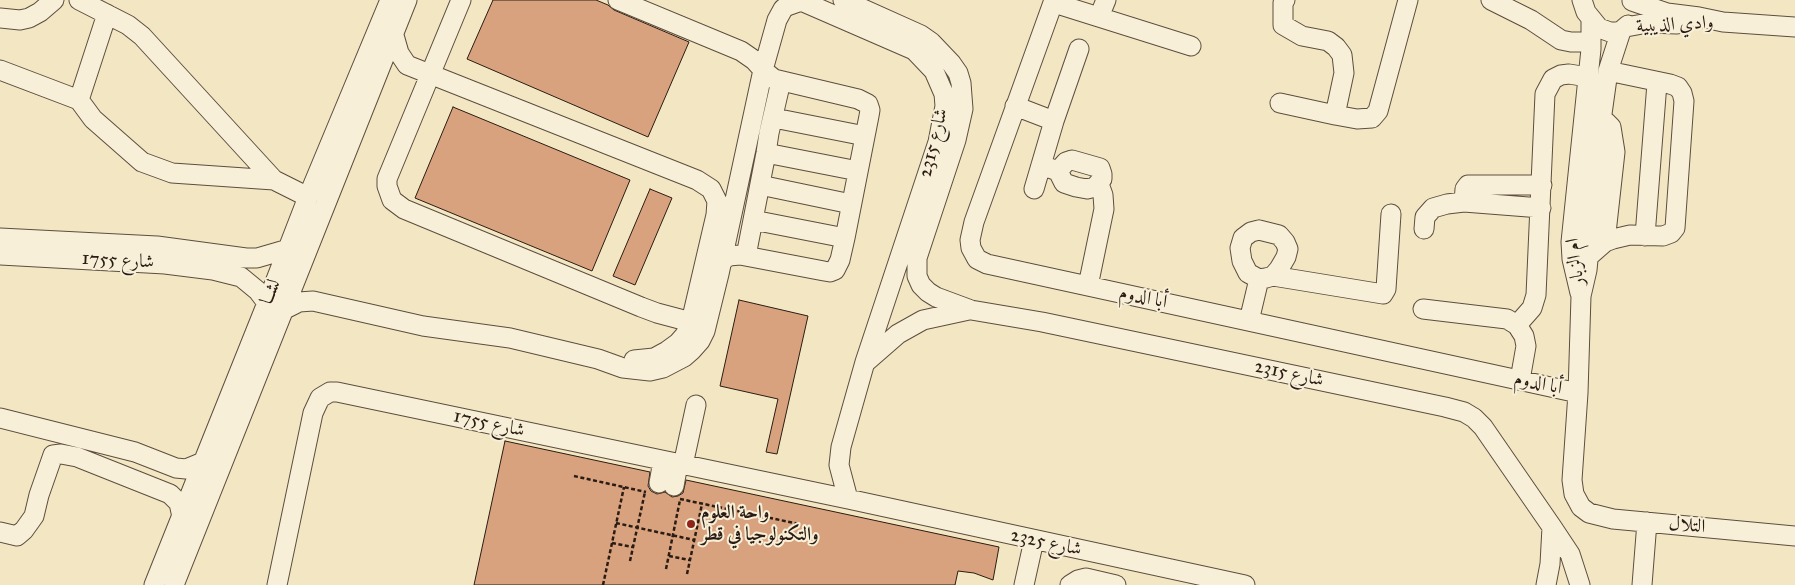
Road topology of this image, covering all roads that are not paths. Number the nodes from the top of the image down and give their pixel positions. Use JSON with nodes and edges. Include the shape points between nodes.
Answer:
{"nodes":[{"id":1,"x":54,"y":0,"type":"edge"},
{"id":2,"x":79,"y":0,"type":"edge"},
{"id":3,"x":390,"y":0,"type":"edge"},
{"id":4,"x":407,"y":0,"type":"edge"},
{"id":5,"x":461,"y":0,"type":"edge"},
{"id":6,"x":618,"y":0,"type":"edge"},
{"id":7,"x":843,"y":0,"type":"edge"},
{"id":8,"x":1286,"y":0,"type":"edge"},
{"id":9,"x":1408,"y":0,"type":"edge"},
{"id":10,"x":1490,"y":0,"type":"edge"},
{"id":11,"x":1582,"y":0,"type":"edge"},
{"id":12,"x":1631,"y":0,"type":"edge"},
{"id":13,"x":800,"y":1,"type":"edge"},
{"id":14,"x":1054,"y":1,"type":"edge"},
{"id":15,"x":1103,"y":8,"type":"edge"},
{"id":16,"x":29,"y":9,"type":"edge"},
{"id":17,"x":107,"y":14,"type":"junction"},
{"id":18,"x":0,"y":18,"type":"edge"},
{"id":19,"x":1591,"y":19,"type":"junction"},
{"id":20,"x":1723,"y":22,"type":"junction"},
{"id":21,"x":1795,"y":27,"type":"edge"},
{"id":22,"x":1624,"y":29,"type":"junction"},
{"id":23,"x":393,"y":32,"type":"junction"},
{"id":24,"x":1591,"y":42,"type":"junction"},
{"id":25,"x":1191,"y":46,"type":"dead end"},
{"id":26,"x":1079,"y":50,"type":"dead end"},
{"id":27,"x":0,"y":70,"type":"edge"},
{"id":28,"x":763,"y":70,"type":"junction"},
{"id":29,"x":1608,"y":71,"type":"junction"},
{"id":30,"x":430,"y":75,"type":"junction"},
{"id":31,"x":1588,"y":77,"type":"junction"},
{"id":32,"x":781,"y":81,"type":"junction"},
{"id":33,"x":1657,"y":83,"type":"junction"},
{"id":34,"x":79,"y":100,"type":"junction"},
{"id":35,"x":1280,"y":103,"type":"dead end"},
{"id":36,"x":1016,"y":106,"type":"junction"},
{"id":37,"x":1335,"y":115,"type":"junction"},
{"id":38,"x":774,"y":118,"type":"junction"},
{"id":39,"x":1054,"y":121,"type":"junction"},
{"id":40,"x":1601,"y":121,"type":"junction"},
{"id":41,"x":865,"y":136,"type":"junction"},
{"id":42,"x":766,"y":153,"type":"junction"},
{"id":43,"x":1050,"y":168,"type":"junction"},
{"id":44,"x":858,"y":171,"type":"junction"},
{"id":45,"x":274,"y":180,"type":"junction"},
{"id":46,"x":1486,"y":184,"type":"junction"},
{"id":47,"x":1542,"y":184,"type":"junction"},
{"id":48,"x":760,"y":185,"type":"junction"},
{"id":49,"x":1034,"y":190,"type":"dead end"},
{"id":50,"x":308,"y":197,"type":"junction"},
{"id":51,"x":1464,"y":202,"type":"junction"},
{"id":52,"x":851,"y":204,"type":"junction"},
{"id":53,"x":1485,"y":204,"type":"junction"},
{"id":54,"x":1541,"y":208,"type":"junction"},
{"id":55,"x":1391,"y":214,"type":"dead end"},
{"id":56,"x":753,"y":220,"type":"junction"},
{"id":57,"x":1424,"y":229,"type":"dead end"},
{"id":58,"x":1645,"y":236,"type":"junction"},
{"id":59,"x":0,"y":238,"type":"edge"},
{"id":60,"x":845,"y":238,"type":"junction"},
{"id":61,"x":1605,"y":242,"type":"junction"},
{"id":62,"x":288,"y":249,"type":"junction"},
{"id":63,"x":0,"y":255,"type":"edge"},
{"id":64,"x":746,"y":256,"type":"junction"},
{"id":65,"x":1589,"y":256,"type":"junction"},
{"id":66,"x":722,"y":261,"type":"junction"},
{"id":67,"x":1088,"y":286,"type":"junction"},
{"id":68,"x":1581,"y":296,"type":"junction"},
{"id":69,"x":275,"y":306,"type":"junction"},
{"id":70,"x":1423,"y":309,"type":"dead end"},
{"id":71,"x":971,"y":310,"type":"junction"},
{"id":72,"x":1249,"y":321,"type":"junction"},
{"id":73,"x":691,"y":322,"type":"junction"},
{"id":74,"x":1517,"y":326,"type":"junction"},
{"id":75,"x":598,"y":359,"type":"junction"},
{"id":76,"x":865,"y":362,"type":"junction"},
{"id":77,"x":1520,"y":380,"type":"junction"},
{"id":78,"x":1578,"y":393,"type":"junction"},
{"id":79,"x":696,"y":405,"type":"dead end"},
{"id":80,"x":0,"y":418,"type":"edge"},
{"id":81,"x":150,"y":457,"type":"junction"},
{"id":82,"x":202,"y":462,"type":"junction"},
{"id":83,"x":675,"y":464,"type":"junction"},
{"id":84,"x":140,"y":481,"type":"junction"},
{"id":85,"x":664,"y":492,"type":"road end"},
{"id":86,"x":848,"y":499,"type":"junction"},
{"id":87,"x":182,"y":517,"type":"junction"},
{"id":88,"x":1647,"y":522,"type":"junction"},
{"id":89,"x":1552,"y":528,"type":"junction"},
{"id":90,"x":0,"y":532,"type":"edge"},
{"id":91,"x":1795,"y":536,"type":"edge"},
{"id":92,"x":1034,"y":540,"type":"junction"},
{"id":93,"x":154,"y":585,"type":"edge"},
{"id":94,"x":174,"y":585,"type":"edge"},
{"id":95,"x":277,"y":585,"type":"edge"},
{"id":96,"x":1024,"y":585,"type":"edge"},
{"id":97,"x":1070,"y":585,"type":"edge"},
{"id":98,"x":1116,"y":585,"type":"edge"},
{"id":99,"x":1245,"y":585,"type":"edge"},
{"id":100,"x":1546,"y":585,"type":"edge"},
{"id":101,"x":1580,"y":585,"type":"edge"},
{"id":102,"x":1642,"y":585,"type":"edge"}],
"edges":[{"from":1,"to":16,"type":"street","via":[[40,12]]},
{"from":2,"to":17,"type":"street"},
{"from":3,"to":50,"type":"street","name":"لشــا"},
{"from":4,"to":23,"type":"street","name":"لشــا"},
{"from":5,"to":30,"type":"street"},
{"from":6,"to":28,"type":"street","via":[[741,51]]},
{"from":7,"to":71,"type":"street","name":"شارع 2315","via":[[921,35],[942,52],[958,73],[963,96],[961,122],[917,258],[917,276],[928,292]]},
{"from":8,"to":37,"type":"street","via":[[1283,25],[1302,36],[1328,41],[1342,54],[1344,73]]},
{"from":9,"to":37,"type":"street","via":[[1378,111],[1372,118]]},
{"from":10,"to":24,"type":"street","via":[[1531,20],[1561,40]]},
{"from":11,"to":19,"type":"street"},
{"from":12,"to":20,"type":"street","name":"وادي الذيبية","via":[[1667,13]]},
{"from":12,"to":22,"type":"street","name":"ام الزبار","via":[[1633,16]]},
{"from":13,"to":28,"type":"street","via":[[783,9],[779,15]]},
{"from":13,"to":76,"type":"street","name":"شارع 2315","via":[[914,50],[934,71],[944,94],[938,142]]},
{"from":14,"to":15,"type":"street"},
{"from":14,"to":36,"type":"street","name":"أبا الدوم"},
{"from":15,"to":25,"type":"street"},
{"from":16,"to":18,"type":"street","via":[[20,20]]},
{"from":17,"to":34,"type":"street"},
{"from":17,"to":45,"type":"street","via":[[128,25],[153,46]]},
{"from":19,"to":22,"type":"street","via":[[1604,31]]},
{"from":19,"to":24,"type":"street","name":"ام الزبار"},
{"from":20,"to":21,"type":"street","name":"وادي الذيبية"},
{"from":20,"to":22,"type":"street","name":"وادي الذيبية","via":[[1700,25],[1648,23]]},
{"from":22,"to":29,"type":"street","name":"ام الزبار"},
{"from":23,"to":30,"type":"street","via":[[399,53],[407,65]]},
{"from":23,"to":69,"type":"street","name":"لشــا"},
{"from":24,"to":31,"type":"street","name":"ام الزبار"},
{"from":26,"to":39,"type":"street"},
{"from":27,"to":34,"type":"street"},
{"from":28,"to":32,"type":"street"},
{"from":28,"to":66,"type":"street"},
{"from":29,"to":33,"type":"street"},
{"from":29,"to":40,"type":"street","name":"ام الزبار"},
{"from":30,"to":73,"type":"street","via":[[697,180],[711,189],[717,201],[716,215]]},
{"from":30,"to":73,"type":"street","via":[[388,179],[388,194],[397,206],[641,307]]},
{"from":31,"to":47,"type":"street","via":[[1561,75],[1548,86]]},
{"from":31,"to":68,"type":"street","name":"ام الزبار","via":[[1571,242]]},
{"from":32,"to":38,"type":"street"},
{"from":32,"to":41,"type":"street","via":[[864,100],[870,110]]},
{"from":33,"to":58,"type":"street"},
{"from":33,"to":58,"type":"street","via":[[1678,87],[1684,101],[1676,228],[1663,236]]},
{"from":34,"to":45,"type":"street","via":[[93,119],[142,162],[172,173]]},
{"from":35,"to":37,"type":"street"},
{"from":36,"to":39,"type":"street"},
{"from":36,"to":67,"type":"street","name":"أبا الدوم","via":[[974,222],[970,240],[972,253],[987,264]]},
{"from":38,"to":41,"type":"street"},
{"from":38,"to":42,"type":"street"},
{"from":39,"to":43,"type":"street"},
{"from":40,"to":61,"type":"street","via":[[1611,127],[1615,152]]},
{"from":40,"to":65,"type":"street","name":"ام الزبار"},
{"from":41,"to":44,"type":"street"},
{"from":42,"to":44,"type":"street"},
{"from":42,"to":48,"type":"street"},
{"from":43,"to":49,"type":"street"},
{"from":43,"to":67,"type":"street","via":[[1072,160],[1100,168],[1102,174],[1099,184],[1104,209]]},
{"from":44,"to":52,"type":"street"},
{"from":45,"to":50,"type":"street"},
{"from":46,"to":47,"type":"street"},
{"from":46,"to":51,"type":"street","via":[[1468,185]]},
{"from":46,"to":53,"type":"street"},
{"from":47,"to":54,"type":"street"},
{"from":48,"to":52,"type":"street"},
{"from":48,"to":56,"type":"street"},
{"from":50,"to":62,"type":"street","name":"لشــا"},
{"from":51,"to":53,"type":"street"},
{"from":51,"to":57,"type":"street","via":[[1433,208],[1426,216]]},
{"from":52,"to":60,"type":"street"},
{"from":53,"to":54,"type":"street"},
{"from":54,"to":74,"type":"street","via":[[1536,295],[1532,308]]},
{"from":55,"to":72,"type":"street","via":[[1383,294],[1266,277]]},
{"from":56,"to":60,"type":"street"},
{"from":56,"to":64,"type":"street"},
{"from":58,"to":61,"type":"street","via":[[1630,235]]},
{"from":59,"to":62,"type":"street","name":"شارع 1755","via":[[157,246],[246,258]]},
{"from":60,"to":64,"type":"street","via":[[839,265],[830,272]]},
{"from":61,"to":65,"type":"street"},
{"from":62,"to":69,"type":"street","name":"لشــا"},
{"from":63,"to":69,"type":"street","name":"شارع 1755","via":[[165,264],[213,270],[241,277]]},
{"from":64,"to":66,"type":"street","via":[[734,255]]},
{"from":65,"to":68,"type":"street","name":"ام الزبار"},
{"from":66,"to":75,"type":"street","via":[[705,331],[684,357],[650,371],[623,368]]},
{"from":67,"to":72,"type":"street","name":"أبا الدوم"},
{"from":68,"to":78,"type":"street"},
{"from":69,"to":75,"type":"street","via":[[313,301],[423,326],[510,338]]},
{"from":69,"to":82,"type":"street","name":"لشــا"},
{"from":69,"to":94,"type":"street","name":"لشــا"},
{"from":70,"to":74,"type":"street","via":[[1507,319]]},
{"from":71,"to":76,"type":"street","name":"شارع 2315","via":[[923,320],[898,334]]},
{"from":71,"to":89,"type":"street","name":"شارع 2315","via":[[1042,322],[1464,412],[1483,427]]},
{"from":72,"to":77,"type":"street","name":"أبا الدوم"},
{"from":73,"to":75,"type":"street","via":[[678,343],[654,358]]},
{"from":74,"to":77,"type":"street","via":[[1526,346]]},
{"from":76,"to":86,"type":"street","name":"شارع 2315","via":[[839,460]]},
{"from":77,"to":78,"type":"street","name":"أبا الدوم"},
{"from":78,"to":88,"type":"street","name":"التلال","via":[[1572,480],[1574,494],[1581,507],[1596,516]]},
{"from":79,"to":83,"type":"street"},
{"from":80,"to":81,"type":"street"},
{"from":81,"to":82,"type":"street","via":[[182,469]]},
{"from":81,"to":84,"type":"street","via":[[139,467]]},
{"from":82,"to":87,"type":"street","name":"لشــا"},
{"from":83,"to":85,"type":"street"},
{"from":83,"to":86,"type":"street","name":"شارع 1755"},
{"from":83,"to":95,"type":"street","name":"شارع 1755","via":[[344,392],[330,392],[320,398],[313,413]]},
{"from":84,"to":87,"type":"street","via":[[176,498]]},
{"from":84,"to":90,"type":"street","via":[[77,457],[53,455],[34,516],[17,536]]},
{"from":86,"to":92,"type":"street","name":"شارع 2325"},
{"from":87,"to":93,"type":"street","name":"لشــا"},
{"from":88,"to":91,"type":"street","name":"التلال"},
{"from":88,"to":102,"type":"street"},
{"from":89,"to":100,"type":"street"},
{"from":89,"to":101,"type":"street","name":"شارع 2315","via":[[1570,554]]},
{"from":92,"to":96,"type":"street"},
{"from":92,"to":99,"type":"street","name":"شارع 2325"},
{"from":97,"to":98,"type":"street","via":[[1086,578]]}]}
